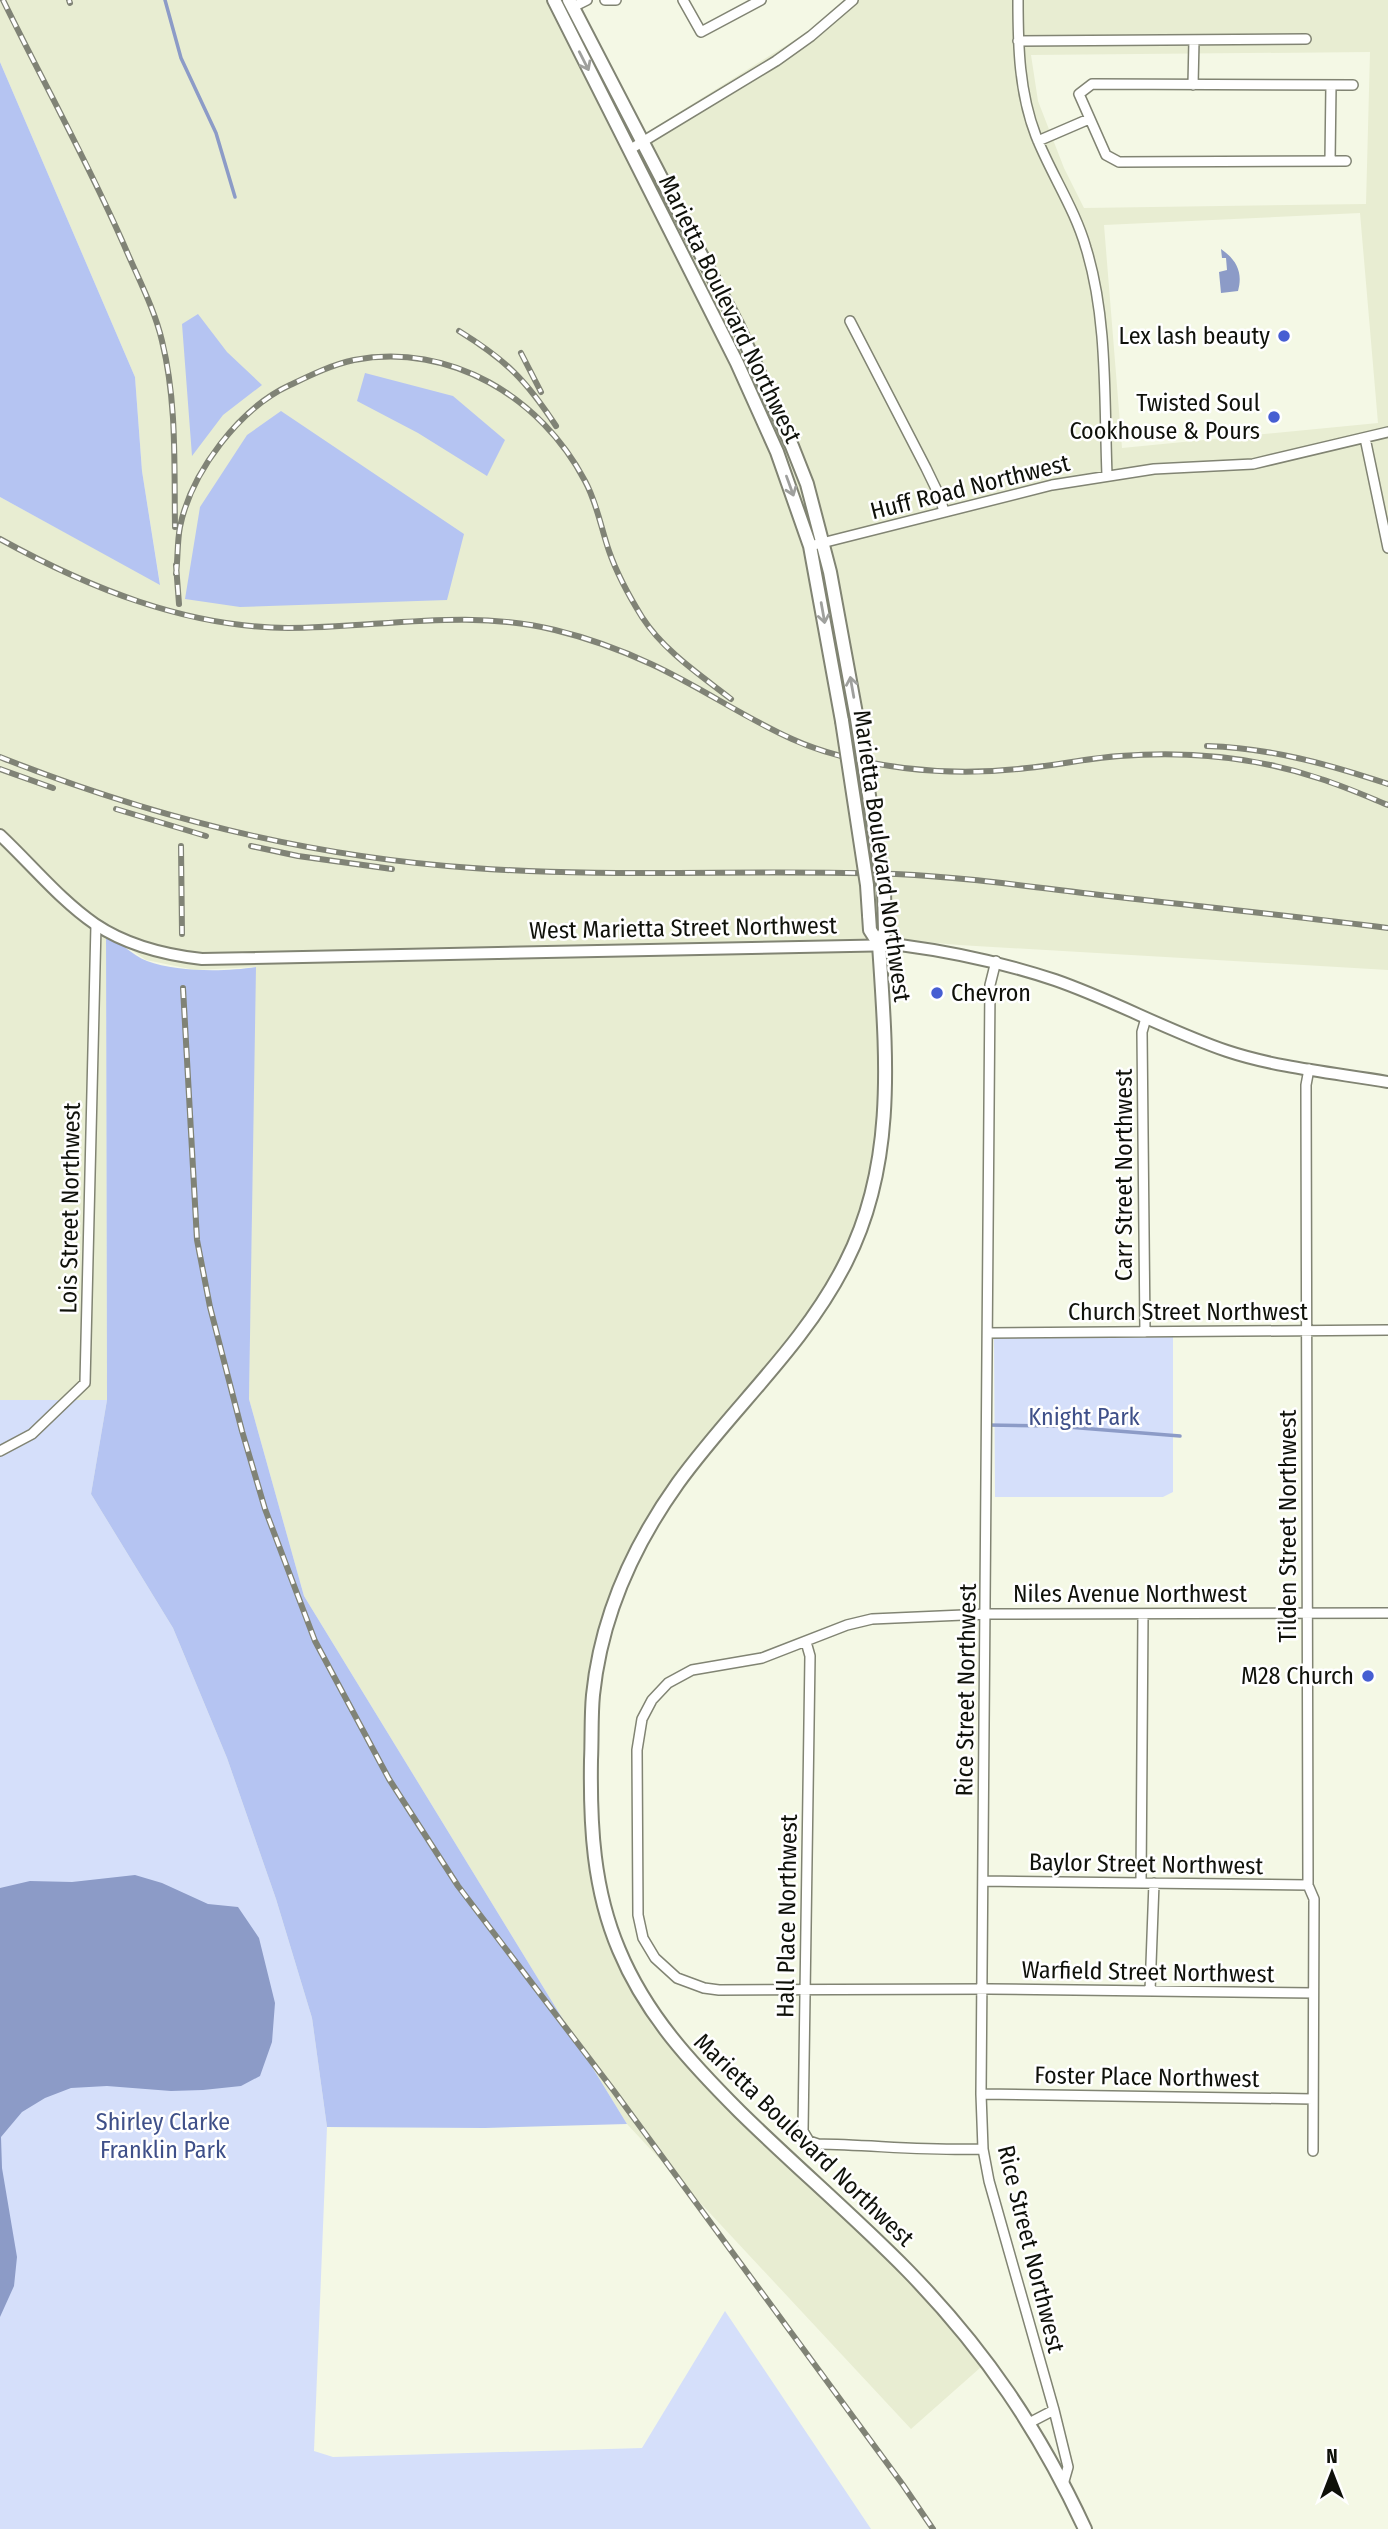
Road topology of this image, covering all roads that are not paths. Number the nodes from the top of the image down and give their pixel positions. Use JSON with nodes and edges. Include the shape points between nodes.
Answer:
{"nodes":[{"id":1,"x":554,"y":0,"type":"edge"},
{"id":2,"x":587,"y":0,"type":"edge"},
{"id":3,"x":605,"y":0,"type":"edge"},
{"id":4,"x":616,"y":0,"type":"edge"},
{"id":5,"x":683,"y":0,"type":"edge"},
{"id":6,"x":761,"y":0,"type":"edge"},
{"id":7,"x":853,"y":0,"type":"edge"},
{"id":8,"x":1018,"y":0,"type":"edge"},
{"id":9,"x":571,"y":3,"type":"edge"},
{"id":10,"x":1306,"y":39,"type":"dead end"},
{"id":11,"x":1194,"y":40,"type":"junction"},
{"id":12,"x":1018,"y":41,"type":"junction"},
{"id":13,"x":1193,"y":85,"type":"junction"},
{"id":14,"x":1331,"y":85,"type":"junction"},
{"id":15,"x":1353,"y":85,"type":"dead end"},
{"id":16,"x":1089,"y":119,"type":"junction"},
{"id":17,"x":1038,"y":141,"type":"junction"},
{"id":18,"x":642,"y":143,"type":"junction"},
{"id":19,"x":629,"y":150,"type":"junction"},
{"id":20,"x":1330,"y":161,"type":"junction"},
{"id":21,"x":1346,"y":161,"type":"dead end"},
{"id":22,"x":850,"y":321,"type":"dead end"},
{"id":23,"x":1388,"y":432,"type":"edge"},
{"id":24,"x":1365,"y":438,"type":"junction"},
{"id":25,"x":1107,"y":475,"type":"junction"},
{"id":26,"x":944,"y":512,"type":"junction"},
{"id":27,"x":816,"y":544,"type":"junction"},
{"id":28,"x":1388,"y":548,"type":"edge"},
{"id":29,"x":1,"y":837,"type":"edge"},
{"id":30,"x":96,"y":925,"type":"junction"},
{"id":31,"x":878,"y":944,"type":"junction"},
{"id":32,"x":996,"y":961,"type":"junction"},
{"id":33,"x":1146,"y":1018,"type":"junction"},
{"id":34,"x":1309,"y":1069,"type":"junction"},
{"id":35,"x":1388,"y":1082,"type":"edge"},
{"id":36,"x":1309,"y":1330,"type":"junction"},
{"id":37,"x":1388,"y":1330,"type":"edge"},
{"id":38,"x":1145,"y":1332,"type":"junction"},
{"id":39,"x":988,"y":1333,"type":"junction"},
{"id":40,"x":0,"y":1451,"type":"edge"},
{"id":41,"x":1307,"y":1613,"type":"junction"},
{"id":42,"x":1388,"y":1613,"type":"edge"},
{"id":43,"x":986,"y":1614,"type":"junction"},
{"id":44,"x":1143,"y":1614,"type":"junction"},
{"id":45,"x":806,"y":1642,"type":"junction"},
{"id":46,"x":983,"y":1881,"type":"junction"},
{"id":47,"x":1140,"y":1883,"type":"junction"},
{"id":48,"x":1154,"y":1884,"type":"junction"},
{"id":49,"x":1308,"y":1885,"type":"junction"},
{"id":50,"x":982,"y":1989,"type":"junction"},
{"id":51,"x":805,"y":1990,"type":"junction"},
{"id":52,"x":1150,"y":1992,"type":"junction"},
{"id":53,"x":1313,"y":1993,"type":"junction"},
{"id":54,"x":981,"y":2094,"type":"junction"},
{"id":55,"x":1313,"y":2099,"type":"junction"},
{"id":56,"x":983,"y":2149,"type":"junction"},
{"id":57,"x":1313,"y":2151,"type":"dead end"},
{"id":58,"x":1054,"y":2410,"type":"junction"},
{"id":59,"x":1029,"y":2423,"type":"junction"},
{"id":60,"x":1064,"y":2481,"type":"junction"},
{"id":61,"x":1085,"y":2529,"type":"edge"}],
"edges":[{"from":1,"to":19,"type":"main road","name":"Marietta Boulevard Northwest","one_way":true},
{"from":2,"to":9,"type":"street"},
{"from":3,"to":4,"type":"street"},
{"from":5,"to":6,"type":"street","via":[[701,32]]},
{"from":7,"to":18,"type":"street","via":[[776,61]]},
{"from":8,"to":12,"type":"street"},
{"from":9,"to":18,"type":"main road"},
{"from":10,"to":11,"type":"street"},
{"from":11,"to":12,"type":"street"},
{"from":11,"to":13,"type":"street"},
{"from":12,"to":17,"type":"street","via":[[1021,77]]},
{"from":13,"to":14,"type":"street"},
{"from":13,"to":16,"type":"street","via":[[1091,84],[1079,94]]},
{"from":14,"to":15,"type":"street"},
{"from":14,"to":20,"type":"street"},
{"from":16,"to":17,"type":"street"},
{"from":16,"to":20,"type":"street","via":[[1106,155],[1119,162]]},
{"from":17,"to":25,"type":"street","via":[[1075,217],[1094,275]]},
{"from":18,"to":19,"type":"street"},
{"from":18,"to":27,"type":"main road","via":[[764,379],[807,484]]},
{"from":19,"to":27,"type":"main road","name":"Marietta Boulevard Northwest","one_way":true,"via":[[760,414]]},
{"from":20,"to":21,"type":"street"},
{"from":22,"to":26,"type":"street"},
{"from":23,"to":24,"type":"street","name":"Huff Road Northwest"},
{"from":24,"to":25,"type":"street","name":"Huff Road Northwest","via":[[1253,464]]},
{"from":24,"to":28,"type":"street"},
{"from":25,"to":26,"type":"street","name":"Huff Road Northwest"},
{"from":26,"to":27,"type":"street","name":"Huff Road Northwest"},
{"from":27,"to":31,"type":"main road","name":"Marietta Boulevard Northwest","one_way":true,"bridge":true,"via":[[870,930]]},
{"from":31,"to":27,"type":"main road","one_way":true,"bridge":true,"via":[[885,931],[884,891],[841,625]]},
{"from":29,"to":30,"type":"street","name":"West Marietta Street Northwest"},
{"from":30,"to":31,"type":"street","name":"West Marietta Street Northwest","via":[[155,951],[202,959]]},
{"from":30,"to":40,"type":"street","name":"Lois Street Northwest","via":[[85,1383],[32,1434]]},
{"from":31,"to":32,"type":"street","name":"West Marietta Street Northwest"},
{"from":31,"to":59,"type":"main road","name":"Marietta Boulevard Northwest","via":[[887,1082],[886,1117],[871,1201],[848,1260],[816,1315],[680,1480],[625,1573],[599,1656],[593,1698],[592,1846],[601,1898],[618,1949],[642,1998],[673,2042],[770,2143],[916,2280],[984,2357]]},
{"from":32,"to":33,"type":"street","name":"West Marietta Street Northwest"},
{"from":32,"to":39,"type":"street","name":"Rice Street Northwest","via":[[990,985]]},
{"from":33,"to":34,"type":"street","name":"West Marietta Street Northwest","via":[[1229,1052]]},
{"from":33,"to":38,"type":"street","name":"Carr Street Northwest"},
{"from":34,"to":35,"type":"street","name":"West Marietta Street Northwest"},
{"from":34,"to":36,"type":"street","name":"Tilden Street Northwest"},
{"from":36,"to":37,"type":"street","name":"Church Street Northwest"},
{"from":36,"to":38,"type":"street","name":"Church Street Northwest"},
{"from":36,"to":41,"type":"street","name":"Tilden Street Northwest"},
{"from":38,"to":39,"type":"street","name":"Church Street Northwest"},
{"from":39,"to":43,"type":"street","name":"Rice Street Northwest"},
{"from":41,"to":42,"type":"street","name":"Niles Avenue Northwest"},
{"from":41,"to":44,"type":"street","name":"Niles Avenue Northwest"},
{"from":41,"to":49,"type":"street","name":"Tilden Street Northwest"},
{"from":43,"to":44,"type":"street","name":"Niles Avenue Northwest"},
{"from":43,"to":45,"type":"street","name":"Niles Avenue Northwest","via":[[872,1619]]},
{"from":43,"to":46,"type":"street","name":"Rice Street Northwest"},
{"from":44,"to":47,"type":"street"},
{"from":45,"to":51,"type":"street","name":"Hall Place Northwest","via":[[810,1656]]},
{"from":45,"to":51,"type":"street","name":"Niles Avenue Northwest","via":[[762,1658],[692,1670],[668,1683],[642,1719],[636,1780],[638,1915],[643,1938],[655,1958],[677,1978],[704,1988]]},
{"from":46,"to":47,"type":"street","name":"Baylor Street Northwest"},
{"from":46,"to":50,"type":"street","name":"Rice Street Northwest"},
{"from":47,"to":48,"type":"street","name":"Baylor Street Northwest"},
{"from":48,"to":49,"type":"street","name":"Baylor Street Northwest"},
{"from":48,"to":52,"type":"street"},
{"from":49,"to":53,"type":"street","name":"Tilden Street Northwest","via":[[1314,1899]]},
{"from":50,"to":51,"type":"street","name":"Niles Avenue Northwest"},
{"from":50,"to":52,"type":"street","name":"Warfield Street Northwest"},
{"from":50,"to":54,"type":"street","name":"Rice Street Northwest"},
{"from":51,"to":56,"type":"street","name":"Hall Place Northwest","via":[[803,2131],[809,2141]]},
{"from":52,"to":53,"type":"street","name":"Warfield Street Northwest"},
{"from":53,"to":55,"type":"street","name":"Tilden Street Northwest"},
{"from":54,"to":55,"type":"street","name":"Foster Place Northwest"},
{"from":54,"to":56,"type":"street","name":"Rice Street Northwest"},
{"from":55,"to":57,"type":"street","name":"Tilden Street Northwest"},
{"from":56,"to":58,"type":"street","name":"Rice Street Northwest"},
{"from":58,"to":59,"type":"street"},
{"from":58,"to":60,"type":"street","name":"Rice Street Northwest","via":[[1068,2467]]},
{"from":59,"to":60,"type":"main road","name":"Marietta Boulevard Northwest"},
{"from":60,"to":61,"type":"main road","name":"Marietta Boulevard Northwest"}]}
